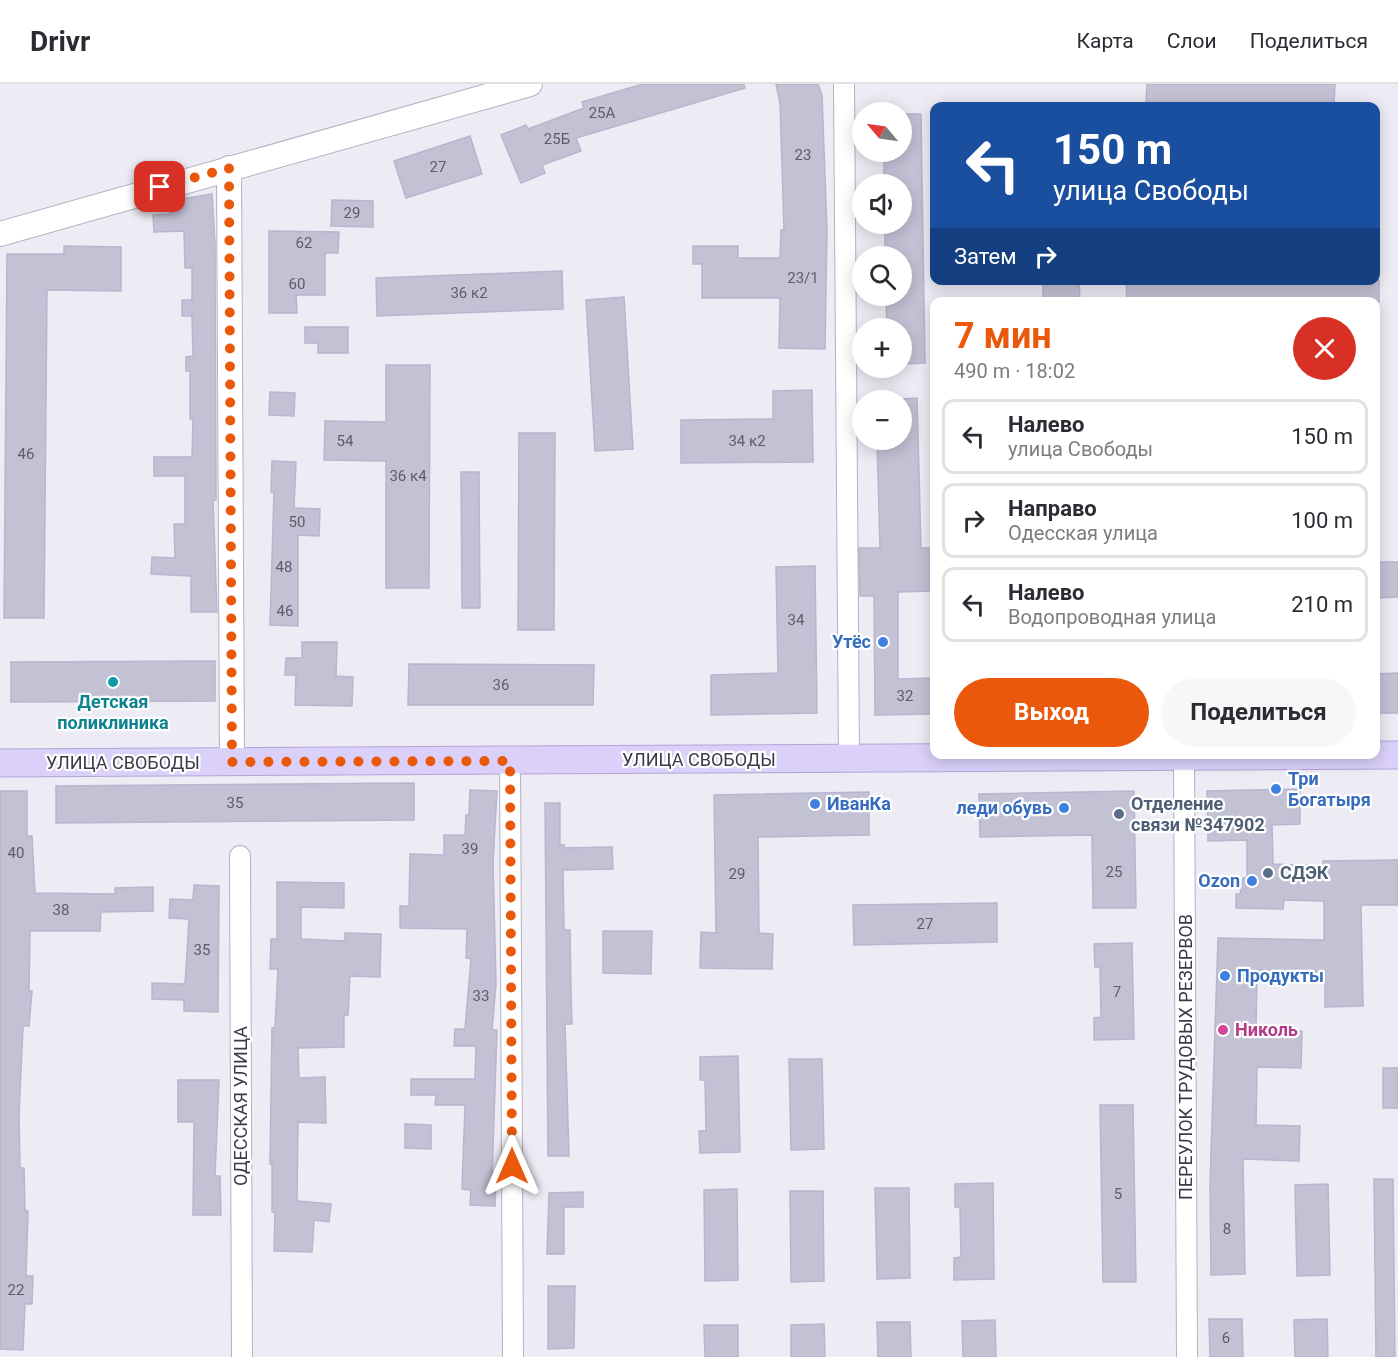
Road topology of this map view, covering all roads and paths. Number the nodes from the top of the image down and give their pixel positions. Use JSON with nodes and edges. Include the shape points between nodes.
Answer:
{"nodes":[{"id":1,"x":530,"y":84,"type":"edge"},
{"id":2,"x":844,"y":84,"type":"edge"},
{"id":3,"x":229,"y":168,"type":"junction"},
{"id":4,"x":0,"y":234,"type":"edge"},
{"id":5,"x":1380,"y":755,"type":"edge"},
{"id":6,"x":1398,"y":755,"type":"edge"},
{"id":7,"x":849,"y":759,"type":"junction"},
{"id":8,"x":930,"y":759,"type":"edge"},
{"id":9,"x":1184,"y":759,"type":"edge"},
{"id":10,"x":510,"y":761,"type":"junction"},
{"id":11,"x":232,"y":762,"type":"junction"},
{"id":12,"x":0,"y":763,"type":"edge"},
{"id":13,"x":240,"y":856,"type":"dead end"},
{"id":14,"x":242,"y":1357,"type":"edge"},
{"id":15,"x":513,"y":1357,"type":"edge"},
{"id":16,"x":1187,"y":1357,"type":"edge"}],
"edges":[{"from":1,"to":3,"type":"street"},
{"from":2,"to":7,"type":"street"},
{"from":3,"to":4,"type":"street"},
{"from":3,"to":11,"type":"street"},
{"from":5,"to":6,"type":"main road","name":"УЛИЦА СВОБОДЫ"},
{"from":7,"to":8,"type":"main road","name":"УЛИЦА СВОБОДЫ"},
{"from":7,"to":10,"type":"main road","name":"УЛИЦА СВОБОДЫ"},
{"from":9,"to":16,"type":"street","name":"ПЕРЕУЛОК ТРУДОВЫХ РЕЗЕРВОВ"},
{"from":10,"to":11,"type":"main road","name":"УЛИЦА СВОБОДЫ"},
{"from":10,"to":15,"type":"street"},
{"from":11,"to":12,"type":"main road","name":"УЛИЦА СВОБОДЫ"},
{"from":13,"to":14,"type":"street","name":"ОДЕССКАЯ УЛИЦА"}]}
